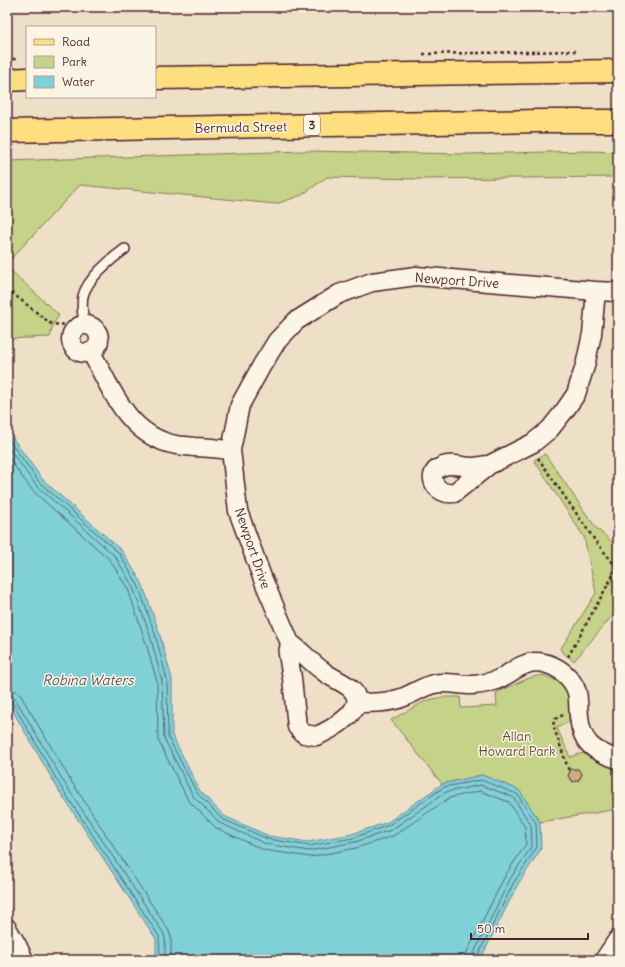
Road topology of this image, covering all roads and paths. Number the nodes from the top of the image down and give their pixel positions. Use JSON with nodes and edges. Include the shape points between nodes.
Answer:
{"nodes":[{"id":1,"x":618,"y":71,"type":"edge"},
{"id":2,"x":156,"y":78,"type":"edge"},
{"id":3,"x":7,"y":80,"type":"edge"},
{"id":4,"x":26,"y":80,"type":"edge"},
{"id":5,"x":618,"y":121,"type":"edge"},
{"id":6,"x":7,"y":131,"type":"edge"},
{"id":7,"x":125,"y":249,"type":"dead end"},
{"id":8,"x":7,"y":290,"type":"edge"},
{"id":9,"x":596,"y":291,"type":"junction"},
{"id":10,"x":618,"y":292,"type":"edge"},
{"id":11,"x":80,"y":326,"type":"junction"},
{"id":12,"x":529,"y":445,"type":"junction"},
{"id":13,"x":231,"y":450,"type":"junction"},
{"id":14,"x":489,"y":465,"type":"dead end"},
{"id":15,"x":618,"y":568,"type":"edge"},
{"id":16,"x":290,"y":643,"type":"junction"},
{"id":17,"x":571,"y":662,"type":"dead end"},
{"id":18,"x":356,"y":703,"type":"junction"},
{"id":19,"x":566,"y":710,"type":"dead end"},
{"id":20,"x":618,"y":759,"type":"edge"},
{"id":21,"x":569,"y":771,"type":"dead end"},
{"id":22,"x":7,"y":928,"type":"edge"},
{"id":23,"x":618,"y":939,"type":"edge"},
{"id":24,"x":24,"y":960,"type":"edge"},
{"id":25,"x":604,"y":960,"type":"edge"}],
"edges":[{"from":1,"to":2,"type":"main road"},
{"from":3,"to":4,"type":"main road"},
{"from":5,"to":6,"type":"main road","name":"Bermuda Street","number":"3"},
{"from":7,"to":11,"type":"lane","via":[[109,261],[87,288],[83,296]]},
{"from":8,"to":11,"type":"path","via":[[55,326]]},
{"from":9,"to":10,"type":"street","name":"Newport Drive"},
{"from":9,"to":12,"type":"street","via":[[592,334],[576,394],[550,429]]},
{"from":9,"to":13,"type":"street","name":"Newport Drive","via":[[416,276],[372,282],[339,294],[296,321],[277,341],[240,405]]},
{"from":11,"to":13,"type":"street","via":[[93,327],[99,335],[98,345],[91,352],[120,404],[138,426],[150,435],[177,446]]},
{"from":12,"to":14,"type":"street"},
{"from":12,"to":15,"type":"path","via":[[594,539]]},
{"from":13,"to":16,"type":"street","name":"Newport Drive","via":[[238,511]]},
{"from":15,"to":17,"type":"path","via":[[567,659]]},
{"from":16,"to":18,"type":"street","name":"Newport Drive","via":[[324,672],[351,689],[356,696]]},
{"from":16,"to":18,"type":"street","name":"Newport Drive","via":[[288,654],[297,727],[301,732],[313,736],[320,734],[347,719]]},
{"from":18,"to":20,"type":"street","via":[[394,700],[433,684],[483,684],[503,677],[518,667],[535,662],[544,663],[564,674],[574,685],[578,693],[582,734],[587,743]]},
{"from":19,"to":21,"type":"path","via":[[555,719],[553,725]]},
{"from":22,"to":24,"type":"street"},
{"from":23,"to":25,"type":"street"}]}
